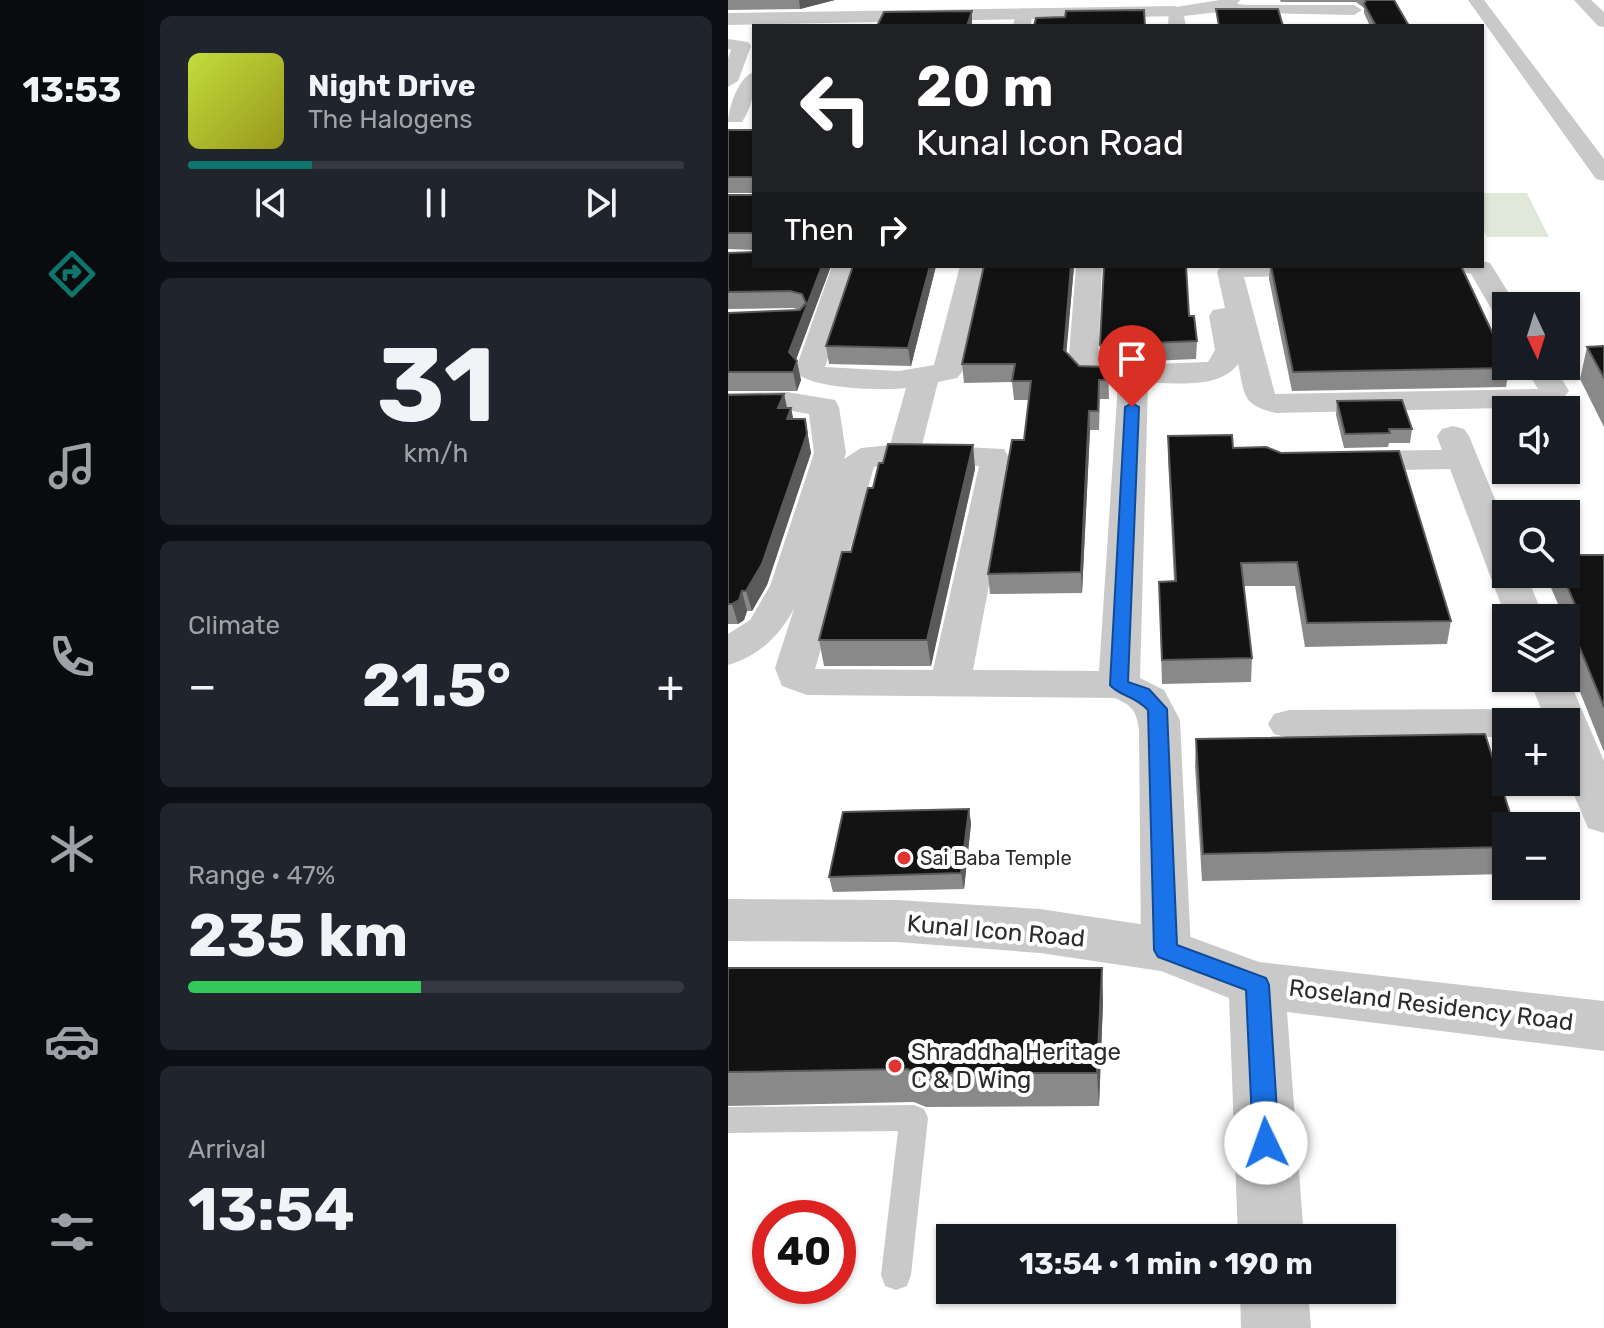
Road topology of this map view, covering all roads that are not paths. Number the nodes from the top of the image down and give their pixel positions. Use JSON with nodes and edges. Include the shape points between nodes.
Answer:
{"nodes":[{"id":1,"x":1476,"y":0,"type":"edge"},
{"id":2,"x":1582,"y":0,"type":"edge"},
{"id":3,"x":1225,"y":3,"type":"edge"},
{"id":4,"x":1351,"y":5,"type":"edge"},
{"id":5,"x":728,"y":19,"type":"edge"},
{"id":6,"x":1186,"y":19,"type":"edge"},
{"id":7,"x":1023,"y":20,"type":"edge"},
{"id":8,"x":780,"y":22,"type":"edge"},
{"id":9,"x":1604,"y":22,"type":"edge"},
{"id":10,"x":1361,"y":24,"type":"edge"},
{"id":11,"x":728,"y":44,"type":"edge"},
{"id":12,"x":728,"y":81,"type":"edge"},
{"id":13,"x":752,"y":82,"type":"edge"},
{"id":14,"x":735,"y":118,"type":"dead end"},
{"id":15,"x":1604,"y":174,"type":"edge"},
{"id":16,"x":844,"y":268,"type":"edge"},
{"id":17,"x":973,"y":268,"type":"edge"},
{"id":18,"x":1089,"y":268,"type":"edge"},
{"id":19,"x":1215,"y":268,"type":"edge"},
{"id":20,"x":1288,"y":268,"type":"edge"},
{"id":21,"x":1478,"y":268,"type":"edge"},
{"id":22,"x":1495,"y":292,"type":"edge"},
{"id":23,"x":1133,"y":376,"type":"junction"},
{"id":24,"x":924,"y":378,"type":"junction"},
{"id":25,"x":1547,"y":380,"type":"edge"},
{"id":26,"x":1439,"y":400,"type":"junction"},
{"id":27,"x":728,"y":402,"type":"edge"},
{"id":28,"x":903,"y":455,"type":"junction"},
{"id":29,"x":1462,"y":459,"type":"junction"},
{"id":30,"x":1311,"y":461,"type":"edge"},
{"id":31,"x":1492,"y":534,"type":"edge"},
{"id":32,"x":728,"y":652,"type":"edge"},
{"id":33,"x":950,"y":683,"type":"junction"},
{"id":34,"x":1119,"y":685,"type":"junction"},
{"id":35,"x":1492,"y":723,"type":"edge"},
{"id":36,"x":1289,"y":724,"type":"dead end"},
{"id":37,"x":1580,"y":757,"type":"edge"},
{"id":38,"x":1604,"y":816,"type":"edge"},
{"id":39,"x":728,"y":920,"type":"edge"},
{"id":40,"x":1166,"y":950,"type":"junction"},
{"id":41,"x":1257,"y":985,"type":"junction"},
{"id":42,"x":1604,"y":1026,"type":"edge"},
{"id":43,"x":728,"y":1120,"type":"edge"},
{"id":44,"x":1270,"y":1224,"type":"edge"},
{"id":45,"x":896,"y":1275,"type":"dead end"},
{"id":46,"x":1275,"y":1304,"type":"edge"},
{"id":47,"x":1276,"y":1328,"type":"edge"}],
"edges":[{"from":1,"to":15,"type":"street"},
{"from":2,"to":9,"type":"street"},
{"from":3,"to":4,"type":"street","via":[[1249,10]]},
{"from":3,"to":6,"type":"street"},
{"from":4,"to":10,"type":"street"},
{"from":5,"to":8,"type":"street"},
{"from":6,"to":7,"type":"street"},
{"from":7,"to":8,"type":"street"},
{"from":11,"to":12,"type":"street","via":[[742,46]]},
{"from":13,"to":14,"type":"street"},
{"from":16,"to":24,"type":"street","via":[[810,371],[885,380]]},
{"from":17,"to":24,"type":"street","via":[[947,372]]},
{"from":18,"to":23,"type":"street","via":[[1083,368],[1091,375]]},
{"from":19,"to":23,"type":"street","via":[[1228,363],[1208,373]]},
{"from":20,"to":26,"type":"street","via":[[1230,272],[1261,399],[1276,404]]},
{"from":21,"to":22,"type":"street"},
{"from":23,"to":34,"type":"street"},
{"from":24,"to":28,"type":"street"},
{"from":25,"to":26,"type":"street","via":[[1554,391],[1547,398]]},
{"from":26,"to":29,"type":"street"},
{"from":27,"to":32,"type":"street","via":[[787,401],[824,407],[830,453],[789,586],[764,628]]},
{"from":28,"to":33,"type":"street","via":[[992,456],[996,463]]},
{"from":28,"to":33,"type":"street","via":[[873,455],[859,462],[796,677],[807,682]]},
{"from":29,"to":30,"type":"street"},
{"from":29,"to":31,"type":"street"},
{"from":33,"to":34,"type":"street"},
{"from":34,"to":40,"type":"street","via":[[1143,693],[1158,709]]},
{"from":35,"to":36,"type":"street"},
{"from":37,"to":38,"type":"street"},
{"from":39,"to":40,"type":"street","name":"Kunal Icon Road","via":[[897,921],[1024,930]]},
{"from":40,"to":41,"type":"street","name":"Kunal Icon Road"},
{"from":41,"to":42,"type":"street","name":"Roseland Residency Road"},
{"from":41,"to":44,"type":"street"},
{"from":43,"to":45,"type":"lane","via":[[914,1118]]},
{"from":46,"to":47,"type":"street"}]}
